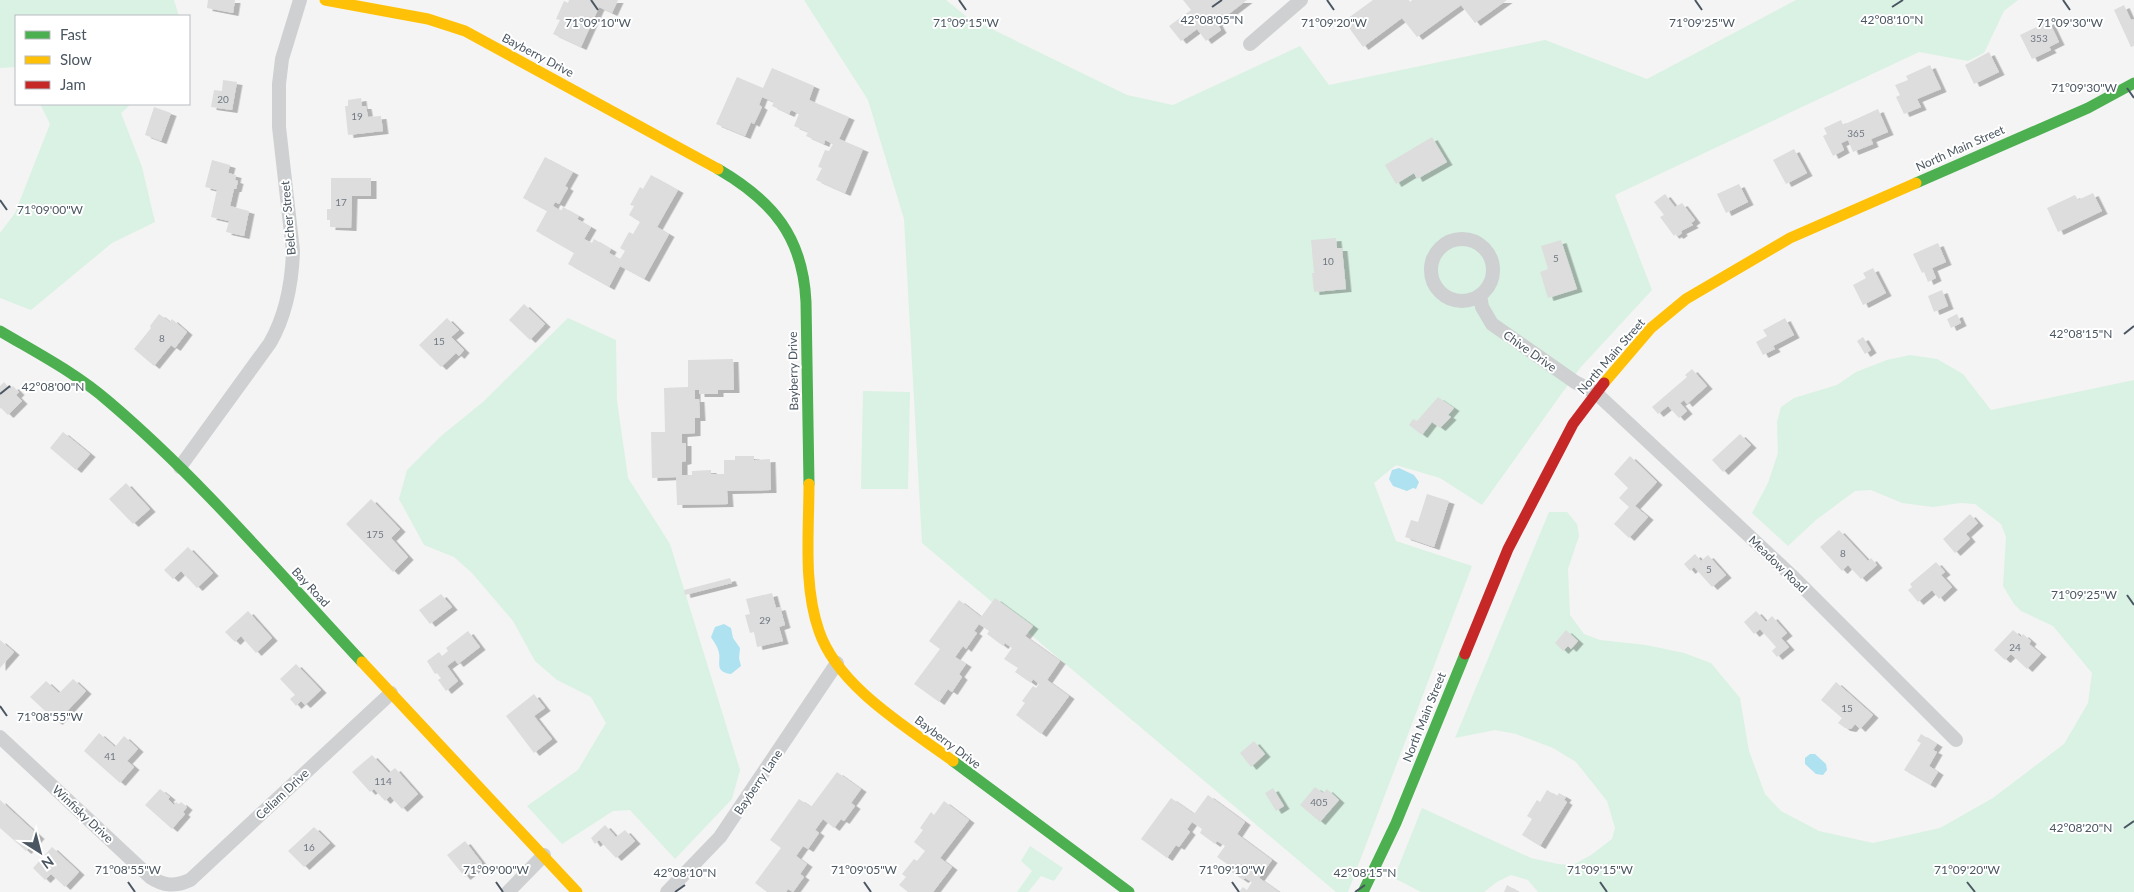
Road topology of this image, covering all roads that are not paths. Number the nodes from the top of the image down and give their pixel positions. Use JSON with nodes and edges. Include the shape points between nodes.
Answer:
{"nodes":[{"id":1,"x":300,"y":0,"type":"edge"},
{"id":2,"x":325,"y":0,"type":"edge"},
{"id":3,"x":1301,"y":0,"type":"edge"},
{"id":4,"x":1250,"y":44,"type":"dead end"},
{"id":5,"x":2134,"y":84,"type":"edge"},
{"id":6,"x":1480,"y":295,"type":"junction"},
{"id":7,"x":0,"y":331,"type":"edge"},
{"id":8,"x":1596,"y":393,"type":"junction"},
{"id":9,"x":180,"y":467,"type":"junction"},
{"id":10,"x":837,"y":663,"type":"junction"},
{"id":11,"x":391,"y":693,"type":"junction"},
{"id":12,"x":0,"y":737,"type":"edge"},
{"id":13,"x":1956,"y":740,"type":"dead end"},
{"id":14,"x":544,"y":855,"type":"junction"},
{"id":15,"x":168,"y":889,"type":"edge"},
{"id":16,"x":508,"y":892,"type":"edge"},
{"id":17,"x":577,"y":892,"type":"edge"},
{"id":18,"x":667,"y":892,"type":"edge"},
{"id":19,"x":1129,"y":892,"type":"edge"},
{"id":20,"x":1363,"y":892,"type":"edge"}],
"edges":[{"from":1,"to":9,"type":"street","name":"Belcher Street","via":[[278,84],[279,127],[293,251],[286,303],[270,343]]},
{"from":2,"to":10,"type":"main road","name":"Bayberry Drive","via":[[428,19],[464,31],[720,170],[753,194],[782,222],[799,252],[805,286],[811,592],[819,631]]},
{"from":3,"to":4,"type":"street"},
{"from":5,"to":8,"type":"main road","name":"North Main Street","via":[[2088,108],[1790,238],[1755,258],[1686,299],[1651,328]]},
{"from":6,"to":6,"type":"street","via":[[1487,289],[1493,271],[1488,253],[1482,246],[1464,240],[1445,244],[1433,259],[1431,269],[1436,288],[1452,300],[1471,300]]},
{"from":6,"to":8,"type":"street","name":"Chive Drive","via":[[1492,324],[1574,382]]},
{"from":7,"to":9,"type":"main road","name":"Bay Road","via":[[60,366],[106,400]]},
{"from":8,"to":13,"type":"street","name":"Meadow Road","via":[[1791,575]]},
{"from":8,"to":20,"type":"main road","name":"North Main Street","via":[[1573,424],[1508,548],[1396,823]]},
{"from":9,"to":11,"type":"main road","name":"Bay Road"},
{"from":10,"to":18,"type":"street","name":"Bayberry Lane","via":[[720,837]]},
{"from":10,"to":19,"type":"main road","name":"Bayberry Drive","via":[[884,710]]},
{"from":11,"to":14,"type":"main road","name":"Bay Road"},
{"from":11,"to":15,"type":"street","name":"Celiam Drive","via":[[190,880]]},
{"from":12,"to":15,"type":"street","name":"Winfisky Drive","via":[[150,877]]},
{"from":14,"to":16,"type":"street"},
{"from":14,"to":17,"type":"main road","name":"Bay Road"}]}
